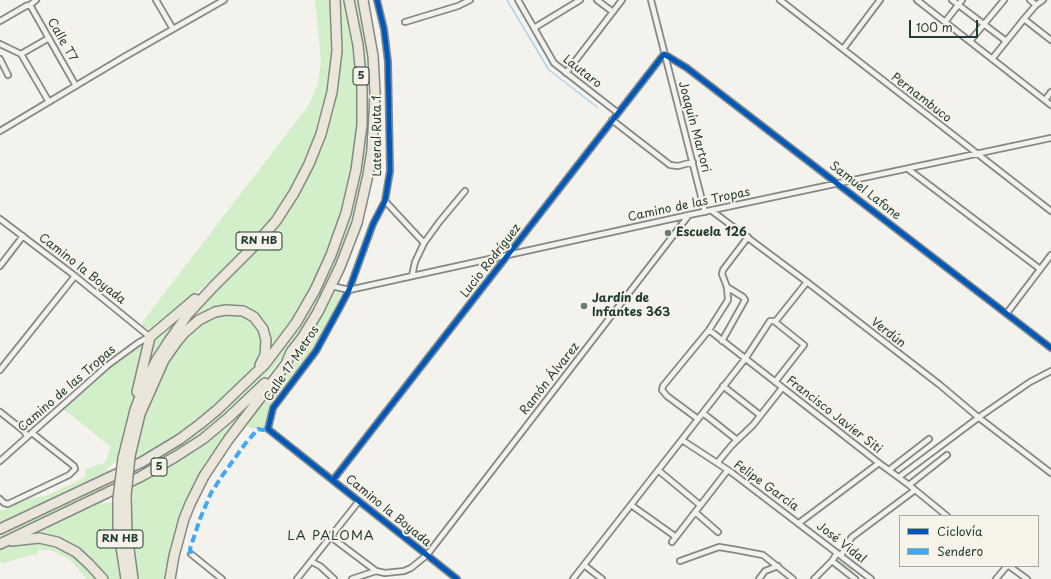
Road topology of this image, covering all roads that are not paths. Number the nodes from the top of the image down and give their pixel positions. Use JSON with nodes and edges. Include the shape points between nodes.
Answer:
{"nodes":[{"id":1,"x":36,"y":0,"type":"edge"},
{"id":2,"x":156,"y":0,"type":"edge"},
{"id":3,"x":224,"y":0,"type":"edge"},
{"id":4,"x":335,"y":0,"type":"edge"},
{"id":5,"x":349,"y":0,"type":"edge"},
{"id":6,"x":363,"y":0,"type":"edge"},
{"id":7,"x":377,"y":0,"type":"edge"},
{"id":8,"x":470,"y":0,"type":"edge"},
{"id":9,"x":518,"y":0,"type":"edge"},
{"id":10,"x":580,"y":0,"type":"edge"},
{"id":11,"x":597,"y":0,"type":"edge"},
{"id":12,"x":622,"y":0,"type":"edge"},
{"id":13,"x":651,"y":0,"type":"edge"},
{"id":14,"x":781,"y":0,"type":"edge"},
{"id":15,"x":880,"y":0,"type":"edge"},
{"id":16,"x":952,"y":0,"type":"edge"},
{"id":17,"x":962,"y":0,"type":"edge"},
{"id":18,"x":1004,"y":0,"type":"edge"},
{"id":19,"x":1030,"y":0,"type":"edge"},
{"id":20,"x":1043,"y":0,"type":"edge"},
{"id":21,"x":920,"y":1,"type":"edge"},
{"id":22,"x":462,"y":2,"type":"edge"},
{"id":23,"x":30,"y":5,"type":"junction"},
{"id":24,"x":958,"y":5,"type":"junction"},
{"id":25,"x":1036,"y":5,"type":"junction"},
{"id":26,"x":613,"y":12,"type":"junction"},
{"id":27,"x":1024,"y":19,"type":"junction"},
{"id":28,"x":0,"y":21,"type":"edge"},
{"id":29,"x":405,"y":22,"type":"dead end"},
{"id":30,"x":945,"y":22,"type":"junction"},
{"id":31,"x":984,"y":24,"type":"junction"},
{"id":32,"x":534,"y":28,"type":"junction"},
{"id":33,"x":173,"y":29,"type":"junction"},
{"id":34,"x":49,"y":38,"type":"junction"},
{"id":35,"x":1051,"y":40,"type":"edge"},
{"id":36,"x":970,"y":41,"type":"junction"},
{"id":37,"x":1006,"y":42,"type":"junction"},
{"id":38,"x":0,"y":44,"type":"edge"},
{"id":39,"x":843,"y":49,"type":"junction"},
{"id":40,"x":22,"y":54,"type":"junction"},
{"id":41,"x":664,"y":54,"type":"junction"},
{"id":42,"x":0,"y":59,"type":"edge"},
{"id":43,"x":992,"y":59,"type":"junction"},
{"id":44,"x":566,"y":73,"type":"junction"},
{"id":45,"x":8,"y":75,"type":"dead end"},
{"id":46,"x":76,"y":86,"type":"junction"},
{"id":47,"x":1051,"y":92,"type":"edge"},
{"id":48,"x":1045,"y":100,"type":"junction"},
{"id":49,"x":49,"y":102,"type":"junction"},
{"id":50,"x":1051,"y":105,"type":"edge"},
{"id":51,"x":618,"y":113,"type":"junction"},
{"id":52,"x":612,"y":120,"type":"junction"},
{"id":53,"x":0,"y":131,"type":"edge"},
{"id":54,"x":1051,"y":138,"type":"edge"},
{"id":55,"x":977,"y":153,"type":"junction"},
{"id":56,"x":693,"y":162,"type":"junction"},
{"id":57,"x":908,"y":168,"type":"junction"},
{"id":58,"x":838,"y":184,"type":"junction"},
{"id":59,"x":465,"y":191,"type":"dead end"},
{"id":60,"x":385,"y":201,"type":"junction"},
{"id":61,"x":712,"y":211,"type":"junction"},
{"id":62,"x":1051,"y":211,"type":"edge"},
{"id":63,"x":705,"y":212,"type":"junction"},
{"id":64,"x":689,"y":215,"type":"junction"},
{"id":65,"x":0,"y":219,"type":"edge"},
{"id":66,"x":23,"y":236,"type":"junction"},
{"id":67,"x":748,"y":237,"type":"junction"},
{"id":68,"x":424,"y":243,"type":"junction"},
{"id":69,"x":1051,"y":255,"type":"edge"},
{"id":70,"x":507,"y":256,"type":"junction"},
{"id":71,"x":0,"y":266,"type":"edge"},
{"id":72,"x":1040,"y":269,"type":"junction"},
{"id":73,"x":75,"y":276,"type":"junction"},
{"id":74,"x":412,"y":276,"type":"junction"},
{"id":75,"x":807,"y":282,"type":"junction"},
{"id":76,"x":332,"y":286,"type":"junction"},
{"id":77,"x":213,"y":287,"type":"junction"},
{"id":78,"x":727,"y":287,"type":"junction"},
{"id":79,"x":348,"y":290,"type":"junction"},
{"id":80,"x":1006,"y":313,"type":"junction"},
{"id":81,"x":773,"y":321,"type":"junction"},
{"id":82,"x":709,"y":330,"type":"junction"},
{"id":83,"x":150,"y":337,"type":"junction"},
{"id":84,"x":722,"y":341,"type":"junction"},
{"id":85,"x":1051,"y":348,"type":"edge"},
{"id":86,"x":291,"y":352,"type":"junction"},
{"id":87,"x":745,"y":359,"type":"junction"},
{"id":88,"x":0,"y":370,"type":"edge"},
{"id":89,"x":1051,"y":371,"type":"edge"},
{"id":90,"x":251,"y":378,"type":"junction"},
{"id":91,"x":775,"y":382,"type":"junction"},
{"id":92,"x":723,"y":386,"type":"junction"},
{"id":93,"x":782,"y":388,"type":"junction"},
{"id":94,"x":135,"y":410,"type":"junction"},
{"id":95,"x":0,"y":412,"type":"edge"},
{"id":96,"x":703,"y":413,"type":"junction"},
{"id":97,"x":760,"y":415,"type":"junction"},
{"id":98,"x":978,"y":417,"type":"junction"},
{"id":99,"x":698,"y":419,"type":"junction"},
{"id":100,"x":268,"y":429,"type":"joint"},
{"id":101,"x":32,"y":432,"type":"junction"},
{"id":102,"x":27,"y":436,"type":"junction"},
{"id":103,"x":929,"y":439,"type":"dead end"},
{"id":104,"x":682,"y":440,"type":"junction"},
{"id":105,"x":737,"y":440,"type":"junction"},
{"id":106,"x":947,"y":455,"type":"dead end"},
{"id":107,"x":126,"y":457,"type":"junction"},
{"id":108,"x":0,"y":461,"type":"edge"},
{"id":109,"x":879,"y":463,"type":"junction"},
{"id":110,"x":717,"y":464,"type":"junction"},
{"id":111,"x":658,"y":470,"type":"junction"},
{"id":112,"x":727,"y":470,"type":"junction"},
{"id":113,"x":889,"y":470,"type":"junction"},
{"id":114,"x":1051,"y":473,"type":"edge"},
{"id":115,"x":899,"y":477,"type":"junction"},
{"id":116,"x":333,"y":480,"type":"junction"},
{"id":117,"x":909,"y":485,"type":"junction"},
{"id":118,"x":915,"y":490,"type":"junction"},
{"id":119,"x":122,"y":498,"type":"junction"},
{"id":120,"x":0,"y":499,"type":"edge"},
{"id":121,"x":359,"y":501,"type":"junction"},
{"id":122,"x":631,"y":505,"type":"junction"},
{"id":123,"x":700,"y":505,"type":"junction"},
{"id":124,"x":695,"y":512,"type":"junction"},
{"id":125,"x":946,"y":515,"type":"edge"},
{"id":126,"x":799,"y":523,"type":"junction"},
{"id":127,"x":0,"y":529,"type":"edge"},
{"id":128,"x":718,"y":532,"type":"dead end"},
{"id":129,"x":331,"y":537,"type":"junction"},
{"id":130,"x":676,"y":537,"type":"junction"},
{"id":131,"x":672,"y":542,"type":"dead end"},
{"id":132,"x":0,"y":544,"type":"edge"},
{"id":133,"x":191,"y":554,"type":"dead end"},
{"id":134,"x":839,"y":554,"type":"junction"},
{"id":135,"x":427,"y":555,"type":"junction"},
{"id":136,"x":680,"y":561,"type":"dead end"},
{"id":137,"x":832,"y":561,"type":"junction"},
{"id":138,"x":312,"y":562,"type":"junction"},
{"id":139,"x":584,"y":565,"type":"junction"},
{"id":140,"x":778,"y":566,"type":"junction"},
{"id":141,"x":1007,"y":567,"type":"edge"},
{"id":142,"x":1009,"y":567,"type":"edge"},
{"id":143,"x":376,"y":571,"type":"junction"},
{"id":144,"x":103,"y":579,"type":"edge"},
{"id":145,"x":126,"y":579,"type":"edge"},
{"id":146,"x":134,"y":579,"type":"edge"},
{"id":147,"x":170,"y":579,"type":"edge"},
{"id":148,"x":222,"y":579,"type":"edge"},
{"id":149,"x":297,"y":579,"type":"edge"},
{"id":150,"x":334,"y":579,"type":"edge"},
{"id":151,"x":352,"y":579,"type":"edge"},
{"id":152,"x":457,"y":579,"type":"edge"},
{"id":153,"x":573,"y":579,"type":"edge"},
{"id":154,"x":602,"y":579,"type":"edge"},
{"id":155,"x":759,"y":579,"type":"edge"},
{"id":156,"x":793,"y":579,"type":"edge"},
{"id":157,"x":814,"y":579,"type":"edge"},
{"id":158,"x":855,"y":579,"type":"edge"},
{"id":159,"x":870,"y":579,"type":"edge"},
{"id":160,"x":996,"y":579,"type":"edge"},
{"id":161,"x":1027,"y":579,"type":"edge"}],
"edges":[{"from":1,"to":23,"type":"street"},
{"from":2,"to":33,"type":"street"},
{"from":3,"to":33,"type":"street"},
{"from":4,"to":77,"type":"highway","number":"RN HB","via":[[337,37],[334,76],[329,108],[313,155],[294,193],[276,220],[249,252]]},
{"from":5,"to":90,"type":"highway","number":"5","via":[[358,45],[362,88],[360,139],[353,185],[336,244],[315,290],[282,343]]},
{"from":6,"to":76,"type":"highway","via":[[375,93],[372,150],[357,223]]},
{"from":7,"to":60,"type":"street","name":"Lateral Ruta 1","via":[[388,62],[390,171]]},
{"from":8,"to":22,"type":"street"},
{"from":9,"to":32,"type":"street","name":"Lautaro"},
{"from":10,"to":32,"type":"street"},
{"from":11,"to":26,"type":"street"},
{"from":12,"to":26,"type":"street"},
{"from":13,"to":41,"type":"street","name":"Joaquín Martori"},
{"from":14,"to":39,"type":"street","name":"Pernambuco"},
{"from":15,"to":39,"type":"street"},
{"from":16,"to":24,"type":"street"},
{"from":17,"to":24,"type":"street"},
{"from":18,"to":31,"type":"street"},
{"from":19,"to":25,"type":"street"},
{"from":20,"to":25,"type":"street"},
{"from":21,"to":30,"type":"street"},
{"from":22,"to":29,"type":"street"},
{"from":23,"to":28,"type":"street"},
{"from":23,"to":34,"type":"street","name":"Calle T7"},
{"from":24,"to":30,"type":"street"},
{"from":24,"to":31,"type":"street"},
{"from":25,"to":27,"type":"street"},
{"from":26,"to":44,"type":"street"},
{"from":27,"to":35,"type":"street"},
{"from":27,"to":37,"type":"street"},
{"from":30,"to":36,"type":"street"},
{"from":31,"to":36,"type":"street"},
{"from":31,"to":37,"type":"street"},
{"from":32,"to":44,"type":"street","name":"Lautaro","via":[[554,63]]},
{"from":33,"to":46,"type":"street"},
{"from":34,"to":40,"type":"street"},
{"from":34,"to":46,"type":"street","name":"Calle T7"},
{"from":36,"to":43,"type":"street"},
{"from":37,"to":43,"type":"street"},
{"from":38,"to":40,"type":"street"},
{"from":39,"to":55,"type":"street","name":"Pernambuco"},
{"from":40,"to":49,"type":"street"},
{"from":41,"to":51,"type":"street","name":"Lucio Rodríguez"},
{"from":41,"to":56,"type":"street","name":"Joaquín Martori"},
{"from":41,"to":58,"type":"street","name":"Samuel Lafone","via":[[687,68]]},
{"from":42,"to":45,"type":"street"},
{"from":43,"to":48,"type":"street"},
{"from":44,"to":51,"type":"street","name":"Lautaro"},
{"from":46,"to":49,"type":"street"},
{"from":47,"to":48,"type":"street"},
{"from":48,"to":50,"type":"street"},
{"from":49,"to":53,"type":"street"},
{"from":51,"to":52,"type":"street","name":"Lucio Rodríguez"},
{"from":52,"to":56,"type":"street","via":[[670,165],[678,166]]},
{"from":52,"to":70,"type":"street","name":"Lucio Rodríguez"},
{"from":54,"to":55,"type":"street","name":"Camino de las Tropas"},
{"from":55,"to":57,"type":"street","name":"Camino de las Tropas"},
{"from":55,"to":62,"type":"street","name":"Pernambuco"},
{"from":56,"to":63,"type":"street","name":"Joaquín Martori"},
{"from":57,"to":58,"type":"street","name":"Camino de las Tropas"},
{"from":57,"to":72,"type":"street"},
{"from":58,"to":61,"type":"street","name":"Camino de las Tropas"},
{"from":58,"to":80,"type":"street","name":"Samuel Lafone"},
{"from":59,"to":68,"type":"street"},
{"from":60,"to":68,"type":"street"},
{"from":60,"to":79,"type":"street","name":"Lateral Ruta 1","via":[[373,224]]},
{"from":61,"to":63,"type":"street","name":"Camino de las Tropas"},
{"from":61,"to":67,"type":"street","name":"Verdún"},
{"from":63,"to":64,"type":"street","name":"Camino de las Tropas"},
{"from":64,"to":70,"type":"street","name":"Camino de las Tropas"},
{"from":64,"to":135,"type":"street","name":"Ramón Álvarez"},
{"from":65,"to":66,"type":"street","name":"Camino la Boyada"},
{"from":66,"to":71,"type":"street"},
{"from":66,"to":73,"type":"street","name":"Camino la Boyada"},
{"from":67,"to":75,"type":"street","name":"Verdún"},
{"from":67,"to":78,"type":"street","via":[[723,270]]},
{"from":68,"to":74,"type":"street"},
{"from":69,"to":72,"type":"street"},
{"from":70,"to":74,"type":"street","name":"Camino de las Tropas"},
{"from":70,"to":116,"type":"street","name":"Lucio Rodríguez"},
{"from":72,"to":80,"type":"street"},
{"from":73,"to":83,"type":"street","name":"Camino la Boyada"},
{"from":73,"to":88,"type":"street"},
{"from":74,"to":79,"type":"street","name":"Camino de las Tropas"},
{"from":75,"to":81,"type":"street"},
{"from":75,"to":98,"type":"street","name":"Verdún"},
{"from":76,"to":79,"type":"street","name":"Camino de las Tropas"},
{"from":76,"to":86,"type":"highway"},
{"from":77,"to":83,"type":"highway"},
{"from":77,"to":94,"type":"highway","number":"RN HB","via":[[188,314],[156,361]]},
{"from":78,"to":82,"type":"street","via":[[728,299]]},
{"from":78,"to":84,"type":"street","via":[[745,300]]},
{"from":79,"to":100,"type":"street","name":"Calle 17 Metros","via":[[316,351],[273,408]]},
{"from":80,"to":85,"type":"street","name":"Samuel Lafone"},
{"from":81,"to":87,"type":"street"},
{"from":81,"to":91,"type":"street","via":[[804,345]]},
{"from":82,"to":84,"type":"street","name":"Francisco Javier Siti"},
{"from":82,"to":99,"type":"street","via":[[662,390]]},
{"from":83,"to":94,"type":"highway"},
{"from":83,"to":101,"type":"street","name":"Camino de las Tropas","via":[[138,342],[108,364]]},
{"from":84,"to":87,"type":"street","name":"Francisco Javier Siti"},
{"from":86,"to":132,"type":"highway","number":"5","via":[[248,400],[189,448],[140,477]]},
{"from":86,"to":147,"type":"highway","via":[[286,364],[204,476],[184,519]]},
{"from":87,"to":91,"type":"street","name":"Francisco Javier Siti"},
{"from":87,"to":92,"type":"street"},
{"from":89,"to":98,"type":"street"},
{"from":90,"to":107,"type":"highway","via":[[263,359],[267,345],[265,334],[257,321],[243,312],[226,310],[214,312],[199,320],[184,332],[161,368],[140,414]]},
{"from":90,"to":127,"type":"highway","number":"5","via":[[200,424],[159,452]]},
{"from":91,"to":93,"type":"street","name":"Francisco Javier Siti"},
{"from":92,"to":96,"type":"street"},
{"from":92,"to":97,"type":"street"},
{"from":93,"to":97,"type":"street"},
{"from":93,"to":109,"type":"street","name":"Francisco Javier Siti"},
{"from":94,"to":107,"type":"highway","number":"RN HB"},
{"from":95,"to":102,"type":"street"},
{"from":96,"to":99,"type":"street"},
{"from":96,"to":105,"type":"street"},
{"from":97,"to":105,"type":"street","via":[[754,425]]},
{"from":98,"to":114,"type":"street","name":"Verdún"},
{"from":98,"to":115,"type":"street"},
{"from":99,"to":104,"type":"street"},
{"from":100,"to":116,"type":"street","name":"Camino la Boyada"},
{"from":101,"to":102,"type":"street","name":"Camino de las Tropas"},
{"from":101,"to":120,"type":"street","via":[[74,466],[74,471],[8,504],[4,504]]},
{"from":102,"to":108,"type":"street","name":"Camino de las Tropas"},
{"from":103,"to":113,"type":"street"},
{"from":104,"to":110,"type":"street","name":"Felipe García"},
{"from":104,"to":111,"type":"street"},
{"from":105,"to":110,"type":"street"},
{"from":106,"to":117,"type":"street"},
{"from":107,"to":119,"type":"highway","number":"RN HB","bridge":true},
{"from":109,"to":113,"type":"street","name":"Francisco Javier Siti"},
{"from":109,"to":126,"type":"street","name":"Felipe García"},
{"from":110,"to":112,"type":"street","name":"Felipe García"},
{"from":111,"to":122,"type":"street"},
{"from":111,"to":123,"type":"street"},
{"from":112,"to":123,"type":"street"},
{"from":112,"to":126,"type":"street","name":"Felipe García"},
{"from":113,"to":115,"type":"street","name":"Francisco Javier Siti"},
{"from":115,"to":117,"type":"street","name":"Francisco Javier Siti"},
{"from":116,"to":121,"type":"street","name":"Camino la Boyada"},
{"from":117,"to":118,"type":"street","name":"Francisco Javier Siti"},
{"from":118,"to":125,"type":"street","name":"Francisco Javier Siti"},
{"from":118,"to":134,"type":"street","via":[[852,537]]},
{"from":119,"to":145,"type":"highway","number":"RN HB","via":[[118,527]]},
{"from":119,"to":146,"type":"highway"},
{"from":121,"to":129,"type":"street"},
{"from":121,"to":135,"type":"street","name":"Camino la Boyada"},
{"from":122,"to":130,"type":"street"},
{"from":122,"to":139,"type":"street"},
{"from":123,"to":124,"type":"street"},
{"from":124,"to":128,"type":"street"},
{"from":124,"to":130,"type":"street"},
{"from":126,"to":134,"type":"street","name":"José Vidal"},
{"from":129,"to":138,"type":"street"},
{"from":129,"to":143,"type":"street"},
{"from":130,"to":131,"type":"street"},
{"from":132,"to":144,"type":"highway","via":[[31,538],[57,542],[76,552]]},
{"from":133,"to":148,"type":"street"},
{"from":134,"to":137,"type":"street"},
{"from":134,"to":159,"type":"street","name":"José Vidal"},
{"from":135,"to":143,"type":"street","name":"Ramón Álvarez","via":[[404,572]]},
{"from":135,"to":152,"type":"street","name":"Camino la Boyada"},
{"from":136,"to":140,"type":"street","via":[[719,547],[763,555]]},
{"from":137,"to":157,"type":"street"},
{"from":137,"to":158,"type":"street","name":"José Vidal"},
{"from":138,"to":149,"type":"street"},
{"from":138,"to":150,"type":"street"},
{"from":139,"to":153,"type":"street"},
{"from":139,"to":154,"type":"street"},
{"from":140,"to":155,"type":"street","via":[[765,571]]},
{"from":140,"to":156,"type":"street"},
{"from":141,"to":160,"type":"street"},
{"from":142,"to":161,"type":"street"},
{"from":143,"to":151,"type":"street"}]}
